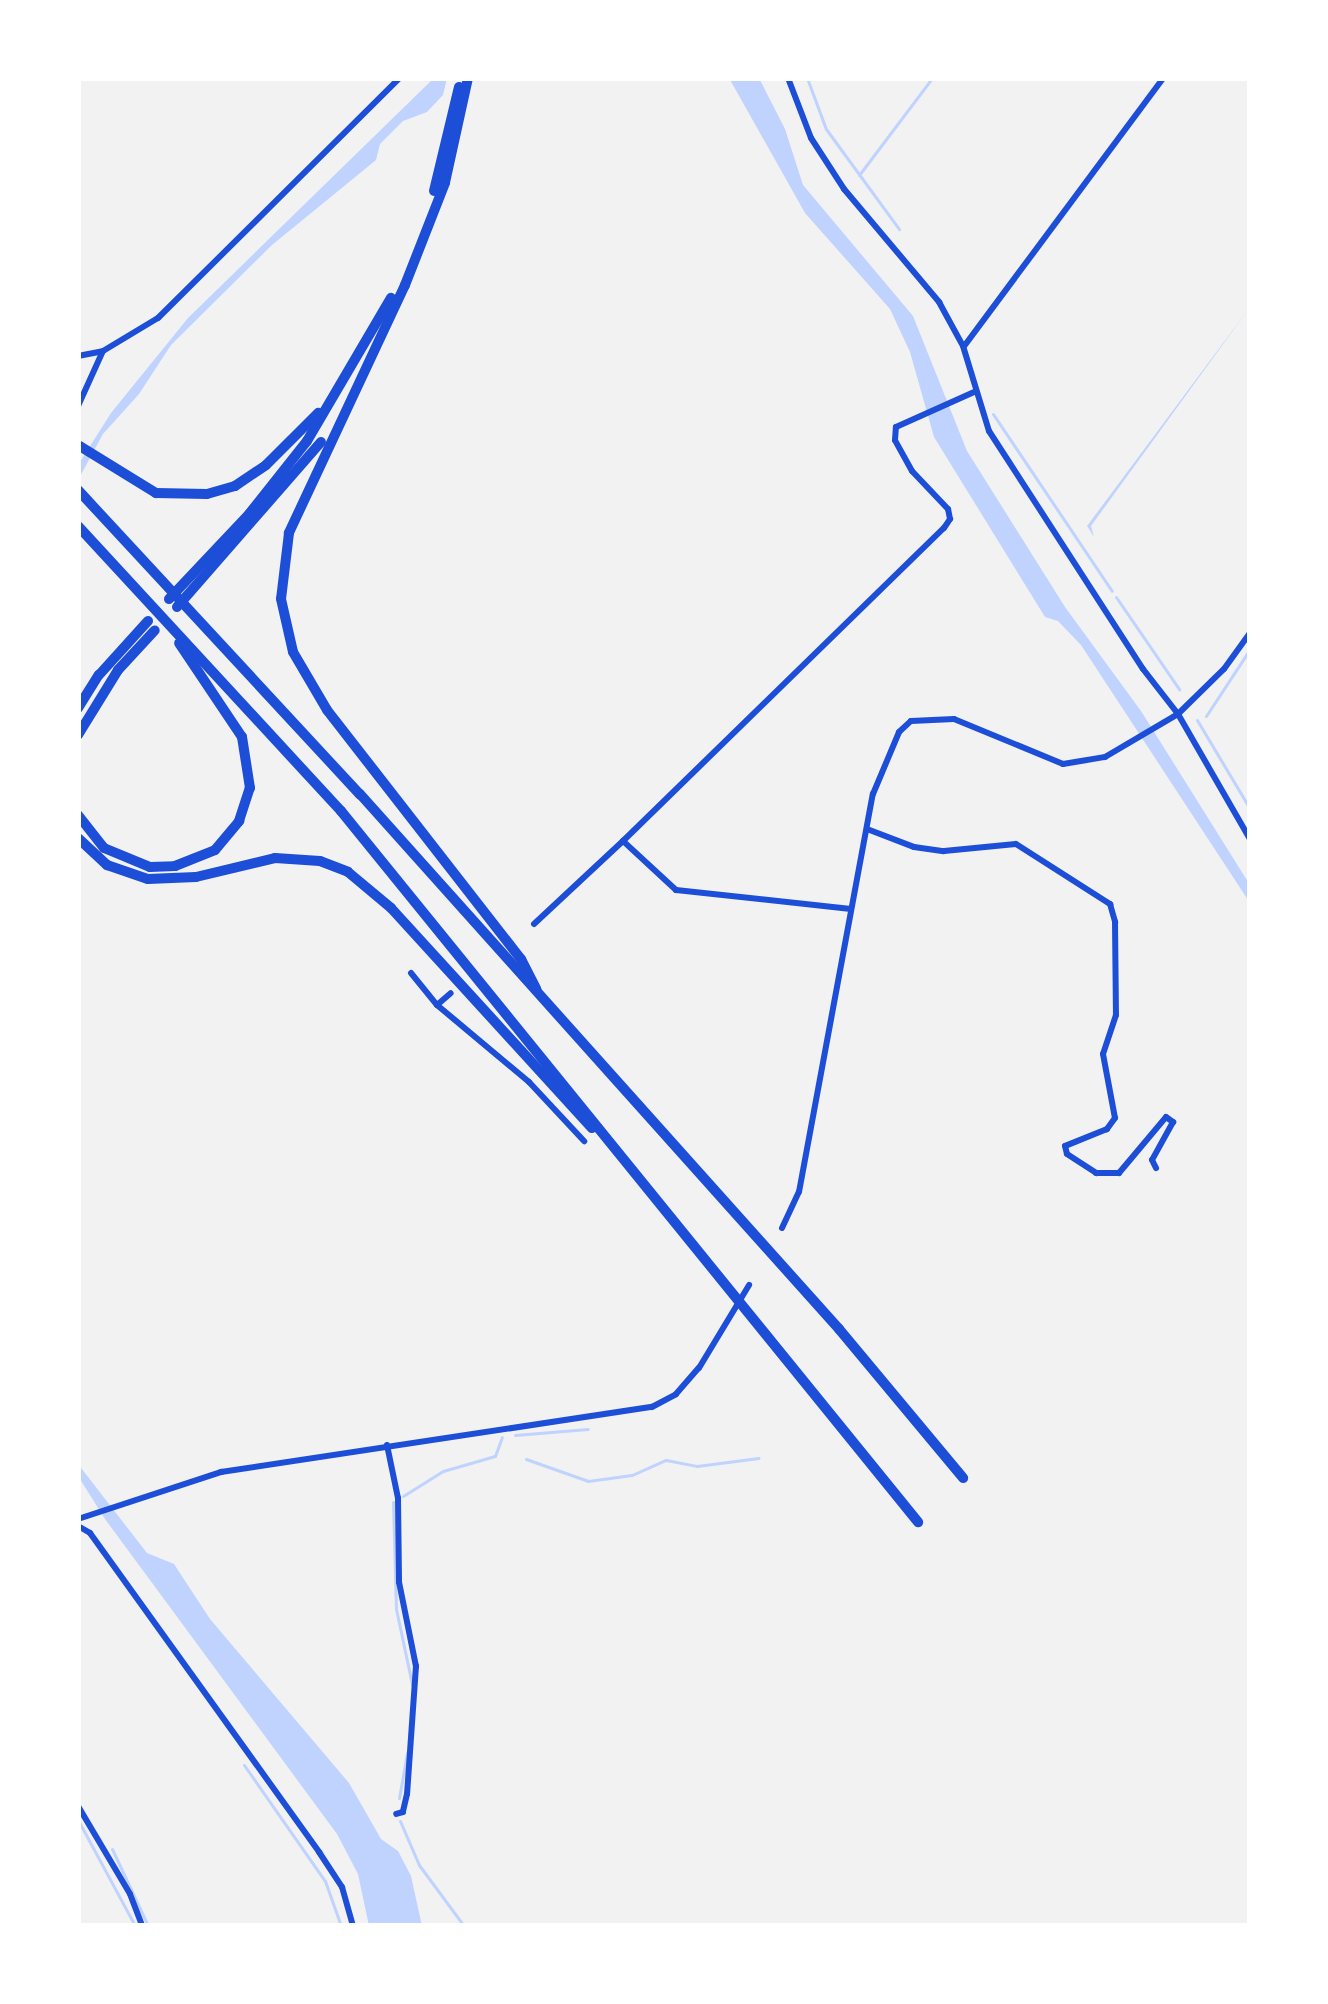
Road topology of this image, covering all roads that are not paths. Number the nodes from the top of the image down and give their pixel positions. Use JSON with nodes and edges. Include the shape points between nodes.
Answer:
{"nodes":[{"id":1,"x":400,"y":78,"type":"edge"},
{"id":2,"x":465,"y":78,"type":"edge"},
{"id":3,"x":788,"y":78,"type":"edge"},
{"id":4,"x":1163,"y":78,"type":"edge"},
{"id":5,"x":441,"y":183,"type":"junction"},
{"id":6,"x":963,"y":346,"type":"junction"},
{"id":7,"x":103,"y":350,"type":"junction"},
{"id":8,"x":78,"y":356,"type":"edge"},
{"id":9,"x":357,"y":363,"type":"junction"},
{"id":10,"x":974,"y":392,"type":"junction"},
{"id":11,"x":78,"y":406,"type":"edge"},
{"id":12,"x":334,"y":426,"type":"junction"},
{"id":13,"x":78,"y":445,"type":"edge"},
{"id":14,"x":78,"y":490,"type":"edge"},
{"id":15,"x":81,"y":529,"type":"edge"},
{"id":16,"x":134,"y":586,"type":"junction"},
{"id":17,"x":1250,"y":633,"type":"edge"},
{"id":18,"x":78,"y":707,"type":"edge"},
{"id":19,"x":1178,"y":714,"type":"junction"},
{"id":20,"x":78,"y":735,"type":"edge"},
{"id":21,"x":78,"y":815,"type":"edge"},
{"id":22,"x":866,"y":829,"type":"junction"},
{"id":23,"x":78,"y":838,"type":"edge"},
{"id":24,"x":1250,"y":839,"type":"edge"},
{"id":25,"x":623,"y":841,"type":"junction"},
{"id":26,"x":851,"y":909,"type":"junction"},
{"id":27,"x":534,"y":924,"type":"dead end"},
{"id":28,"x":411,"y":973,"type":"dead end"},
{"id":29,"x":451,"y":993,"type":"dead end"},
{"id":30,"x":542,"y":1001,"type":"junction"},
{"id":31,"x":437,"y":1005,"type":"junction"},
{"id":32,"x":584,"y":1141,"type":"dead end"},
{"id":33,"x":1156,"y":1168,"type":"dead end"},
{"id":34,"x":648,"y":1187,"type":"junction"},
{"id":35,"x":782,"y":1228,"type":"dead end"},
{"id":36,"x":749,"y":1285,"type":"dead end"},
{"id":37,"x":387,"y":1445,"type":"junction"},
{"id":38,"x":963,"y":1478,"type":"dead end"},
{"id":39,"x":78,"y":1522,"type":"edge"},
{"id":40,"x":918,"y":1522,"type":"dead end"},
{"id":41,"x":78,"y":1807,"type":"edge"},
{"id":42,"x":396,"y":1814,"type":"dead end"},
{"id":43,"x":142,"y":1926,"type":"edge"},
{"id":44,"x":353,"y":1926,"type":"edge"}],
"edges":[{"from":1,"to":7,"type":"street","via":[[158,318]]},
{"from":2,"to":5,"type":"highway"},
{"from":3,"to":6,"type":"street","via":[[822,155],[930,288]]},
{"from":4,"to":6,"type":"street"},
{"from":5,"to":9,"type":"highway"},
{"from":5,"to":12,"type":"highway","via":[[405,285]]},
{"from":6,"to":10,"type":"street"},
{"from":7,"to":8,"type":"street"},
{"from":7,"to":11,"type":"street"},
{"from":9,"to":12,"type":"highway","via":[[278,477],[173,603]]},
{"from":9,"to":13,"type":"highway","via":[[293,442],[235,486],[155,494]]},
{"from":10,"to":19,"type":"street","via":[[1008,463]]},
{"from":10,"to":25,"type":"street","via":[[896,428],[895,440],[950,519]]},
{"from":12,"to":30,"type":"highway","via":[[289,533],[281,599],[293,652],[402,812],[521,958]]},
{"from":14,"to":30,"type":"highway"},
{"from":15,"to":16,"type":"highway"},
{"from":16,"to":21,"type":"highway","via":[[234,722],[248,761],[248,799],[215,850],[175,866],[127,861],[104,848]]},
{"from":16,"to":34,"type":"highway","via":[[341,811]]},
{"from":17,"to":19,"type":"street"},
{"from":18,"to":20,"type":"highway","via":[[99,674],[151,626]]},
{"from":19,"to":22,"type":"street","via":[[1124,748],[1063,764],[954,719],[911,721],[886,756]]},
{"from":19,"to":24,"type":"street"},
{"from":22,"to":26,"type":"street"},
{"from":22,"to":33,"type":"street","via":[[944,851],[1016,844],[1110,904],[1116,1015],[1103,1054],[1115,1118],[1064,1146],[1096,1173],[1119,1173],[1166,1117],[1173,1122],[1151,1160]]},
{"from":23,"to":34,"type":"highway","via":[[106,865],[148,879],[275,858],[320,860],[348,872],[404,922]]},
{"from":25,"to":26,"type":"street","via":[[676,890]]},
{"from":25,"to":27,"type":"street"},
{"from":26,"to":35,"type":"street","via":[[800,1192]]},
{"from":28,"to":31,"type":"street"},
{"from":29,"to":31,"type":"street"},
{"from":30,"to":38,"type":"highway"},
{"from":31,"to":32,"type":"street"},
{"from":34,"to":40,"type":"highway"},
{"from":36,"to":37,"type":"street","via":[[699,1368],[652,1407]]},
{"from":37,"to":39,"type":"street","via":[[221,1472]]},
{"from":37,"to":42,"type":"street","via":[[416,1666],[407,1794]]},
{"from":39,"to":44,"type":"street","via":[[343,1887]]},
{"from":41,"to":43,"type":"street"}]}
